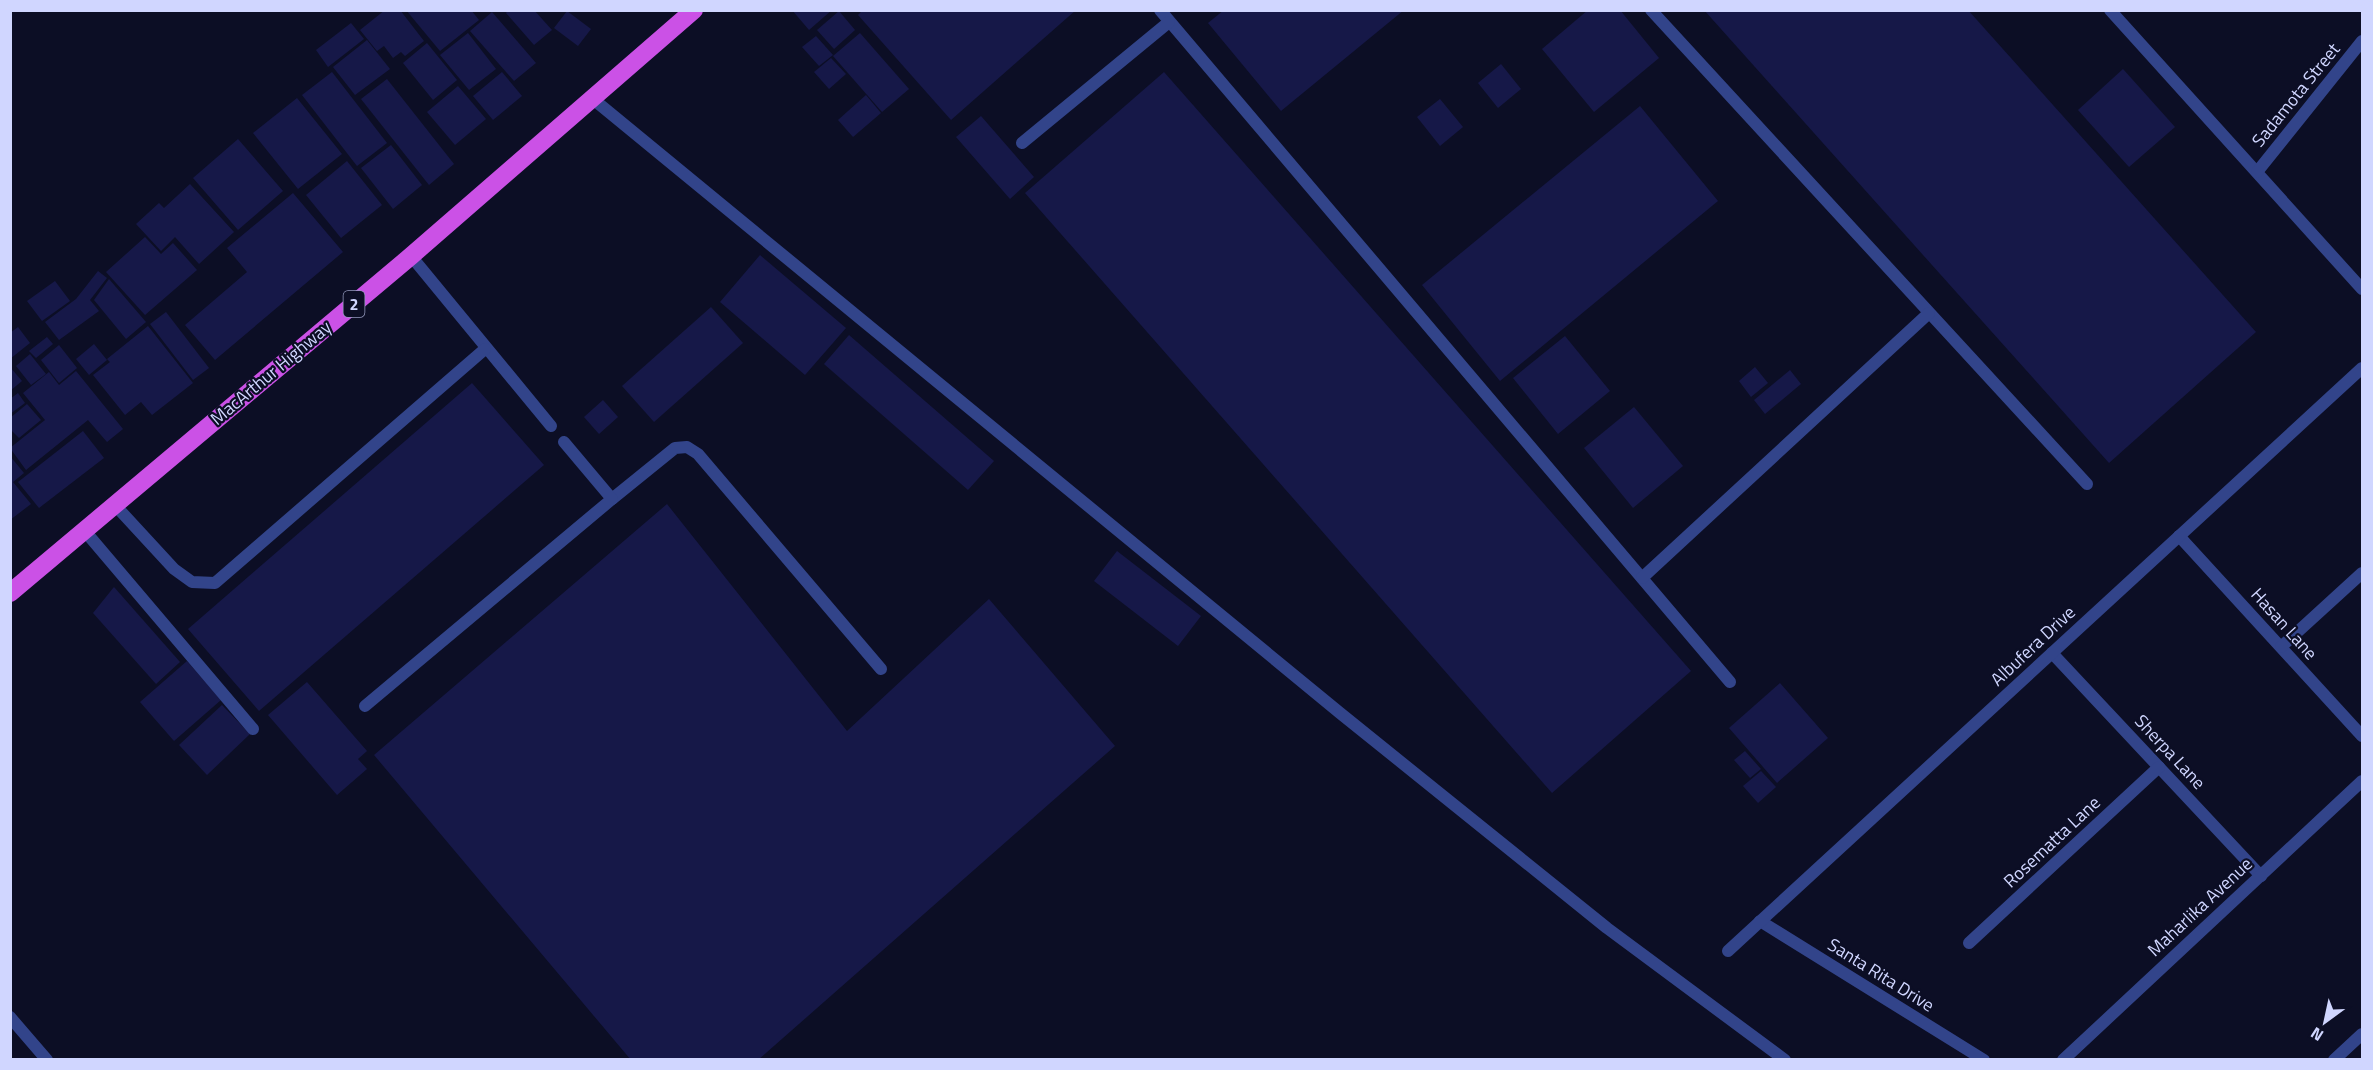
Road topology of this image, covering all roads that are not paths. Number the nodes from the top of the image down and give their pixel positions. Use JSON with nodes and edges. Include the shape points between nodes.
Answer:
{"nodes":[{"id":1,"x":694,"y":10,"type":"edge"},
{"id":2,"x":1160,"y":10,"type":"edge"},
{"id":3,"x":1651,"y":10,"type":"edge"},
{"id":4,"x":2110,"y":10,"type":"edge"},
{"id":5,"x":1169,"y":22,"type":"junction"},
{"id":6,"x":2362,"y":41,"type":"edge"},
{"id":7,"x":593,"y":99,"type":"junction"},
{"id":8,"x":1022,"y":143,"type":"dead end"},
{"id":9,"x":2257,"y":172,"type":"junction"},
{"id":10,"x":411,"y":256,"type":"junction"},
{"id":11,"x":2362,"y":289,"type":"edge"},
{"id":12,"x":1929,"y":313,"type":"junction"},
{"id":13,"x":485,"y":349,"type":"junction"},
{"id":14,"x":2362,"y":368,"type":"edge"},
{"id":15,"x":551,"y":426,"type":"dead end"},
{"id":16,"x":564,"y":442,"type":"dead end"},
{"id":17,"x":2087,"y":484,"type":"dead end"},
{"id":18,"x":612,"y":500,"type":"junction"},
{"id":19,"x":114,"y":504,"type":"junction"},
{"id":20,"x":84,"y":530,"type":"junction"},
{"id":21,"x":2179,"y":536,"type":"junction"},
{"id":22,"x":2362,"y":573,"type":"edge"},
{"id":23,"x":1642,"y":578,"type":"junction"},
{"id":24,"x":10,"y":593,"type":"edge"},
{"id":25,"x":2281,"y":647,"type":"junction"},
{"id":26,"x":2052,"y":652,"type":"junction"},
{"id":27,"x":881,"y":669,"type":"dead end"},
{"id":28,"x":1730,"y":682,"type":"dead end"},
{"id":29,"x":365,"y":706,"type":"dead end"},
{"id":30,"x":253,"y":729,"type":"dead end"},
{"id":31,"x":2362,"y":736,"type":"edge"},
{"id":32,"x":2159,"y":767,"type":"junction"},
{"id":33,"x":2362,"y":781,"type":"edge"},
{"id":34,"x":2261,"y":876,"type":"junction"},
{"id":35,"x":1760,"y":921,"type":"junction"},
{"id":36,"x":1969,"y":943,"type":"dead end"},
{"id":37,"x":1728,"y":951,"type":"dead end"},
{"id":38,"x":10,"y":1017,"type":"edge"},
{"id":39,"x":2362,"y":1034,"type":"edge"},
{"id":40,"x":47,"y":1059,"type":"edge"},
{"id":41,"x":1785,"y":1059,"type":"edge"},
{"id":42,"x":1984,"y":1059,"type":"edge"},
{"id":43,"x":2063,"y":1059,"type":"edge"},
{"id":44,"x":2334,"y":1059,"type":"edge"}],
"edges":[{"from":1,"to":7,"type":"highway","name":"MacArthur Highway","number":"2"},
{"from":2,"to":5,"type":"street"},
{"from":3,"to":12,"type":"street"},
{"from":4,"to":9,"type":"street"},
{"from":5,"to":8,"type":"street"},
{"from":5,"to":23,"type":"street"},
{"from":6,"to":9,"type":"street","name":"Sadamota Street"},
{"from":7,"to":10,"type":"highway","name":"MacArthur Highway","number":"2"},
{"from":7,"to":41,"type":"street","via":[[1376,742],[1607,928]]},
{"from":9,"to":11,"type":"street"},
{"from":10,"to":13,"type":"street"},
{"from":10,"to":19,"type":"highway","name":"MacArthur Highway","number":"2"},
{"from":12,"to":17,"type":"street"},
{"from":12,"to":23,"type":"street"},
{"from":13,"to":15,"type":"street"},
{"from":13,"to":19,"type":"street","via":[[215,583],[192,582],[174,569]]},
{"from":14,"to":21,"type":"street","name":"Albufera Drive"},
{"from":16,"to":18,"type":"street"},
{"from":18,"to":27,"type":"street","via":[[675,448],[687,447],[698,454]]},
{"from":18,"to":29,"type":"street"},
{"from":19,"to":20,"type":"highway","name":"MacArthur Highway","number":"2"},
{"from":20,"to":24,"type":"highway","name":"MacArthur Highway","number":"2"},
{"from":20,"to":30,"type":"street"},
{"from":21,"to":25,"type":"street","name":"Hasan Lane"},
{"from":21,"to":26,"type":"street","name":"Albufera Drive"},
{"from":22,"to":25,"type":"street"},
{"from":23,"to":28,"type":"street"},
{"from":25,"to":31,"type":"street","name":"Hasan Lane"},
{"from":26,"to":32,"type":"street","name":"Sherpa Lane"},
{"from":26,"to":35,"type":"street","name":"Albufera Drive"},
{"from":32,"to":34,"type":"street","name":"Sherpa Lane"},
{"from":32,"to":36,"type":"street","name":"Rosematta Lane"},
{"from":33,"to":34,"type":"street","name":"Maharlika Avenue"},
{"from":34,"to":43,"type":"street","name":"Maharlika Avenue"},
{"from":35,"to":37,"type":"street","name":"Albufera Drive"},
{"from":35,"to":42,"type":"street","name":"Santa Rita Drive"},
{"from":38,"to":40,"type":"street"},
{"from":39,"to":44,"type":"street"}]}
